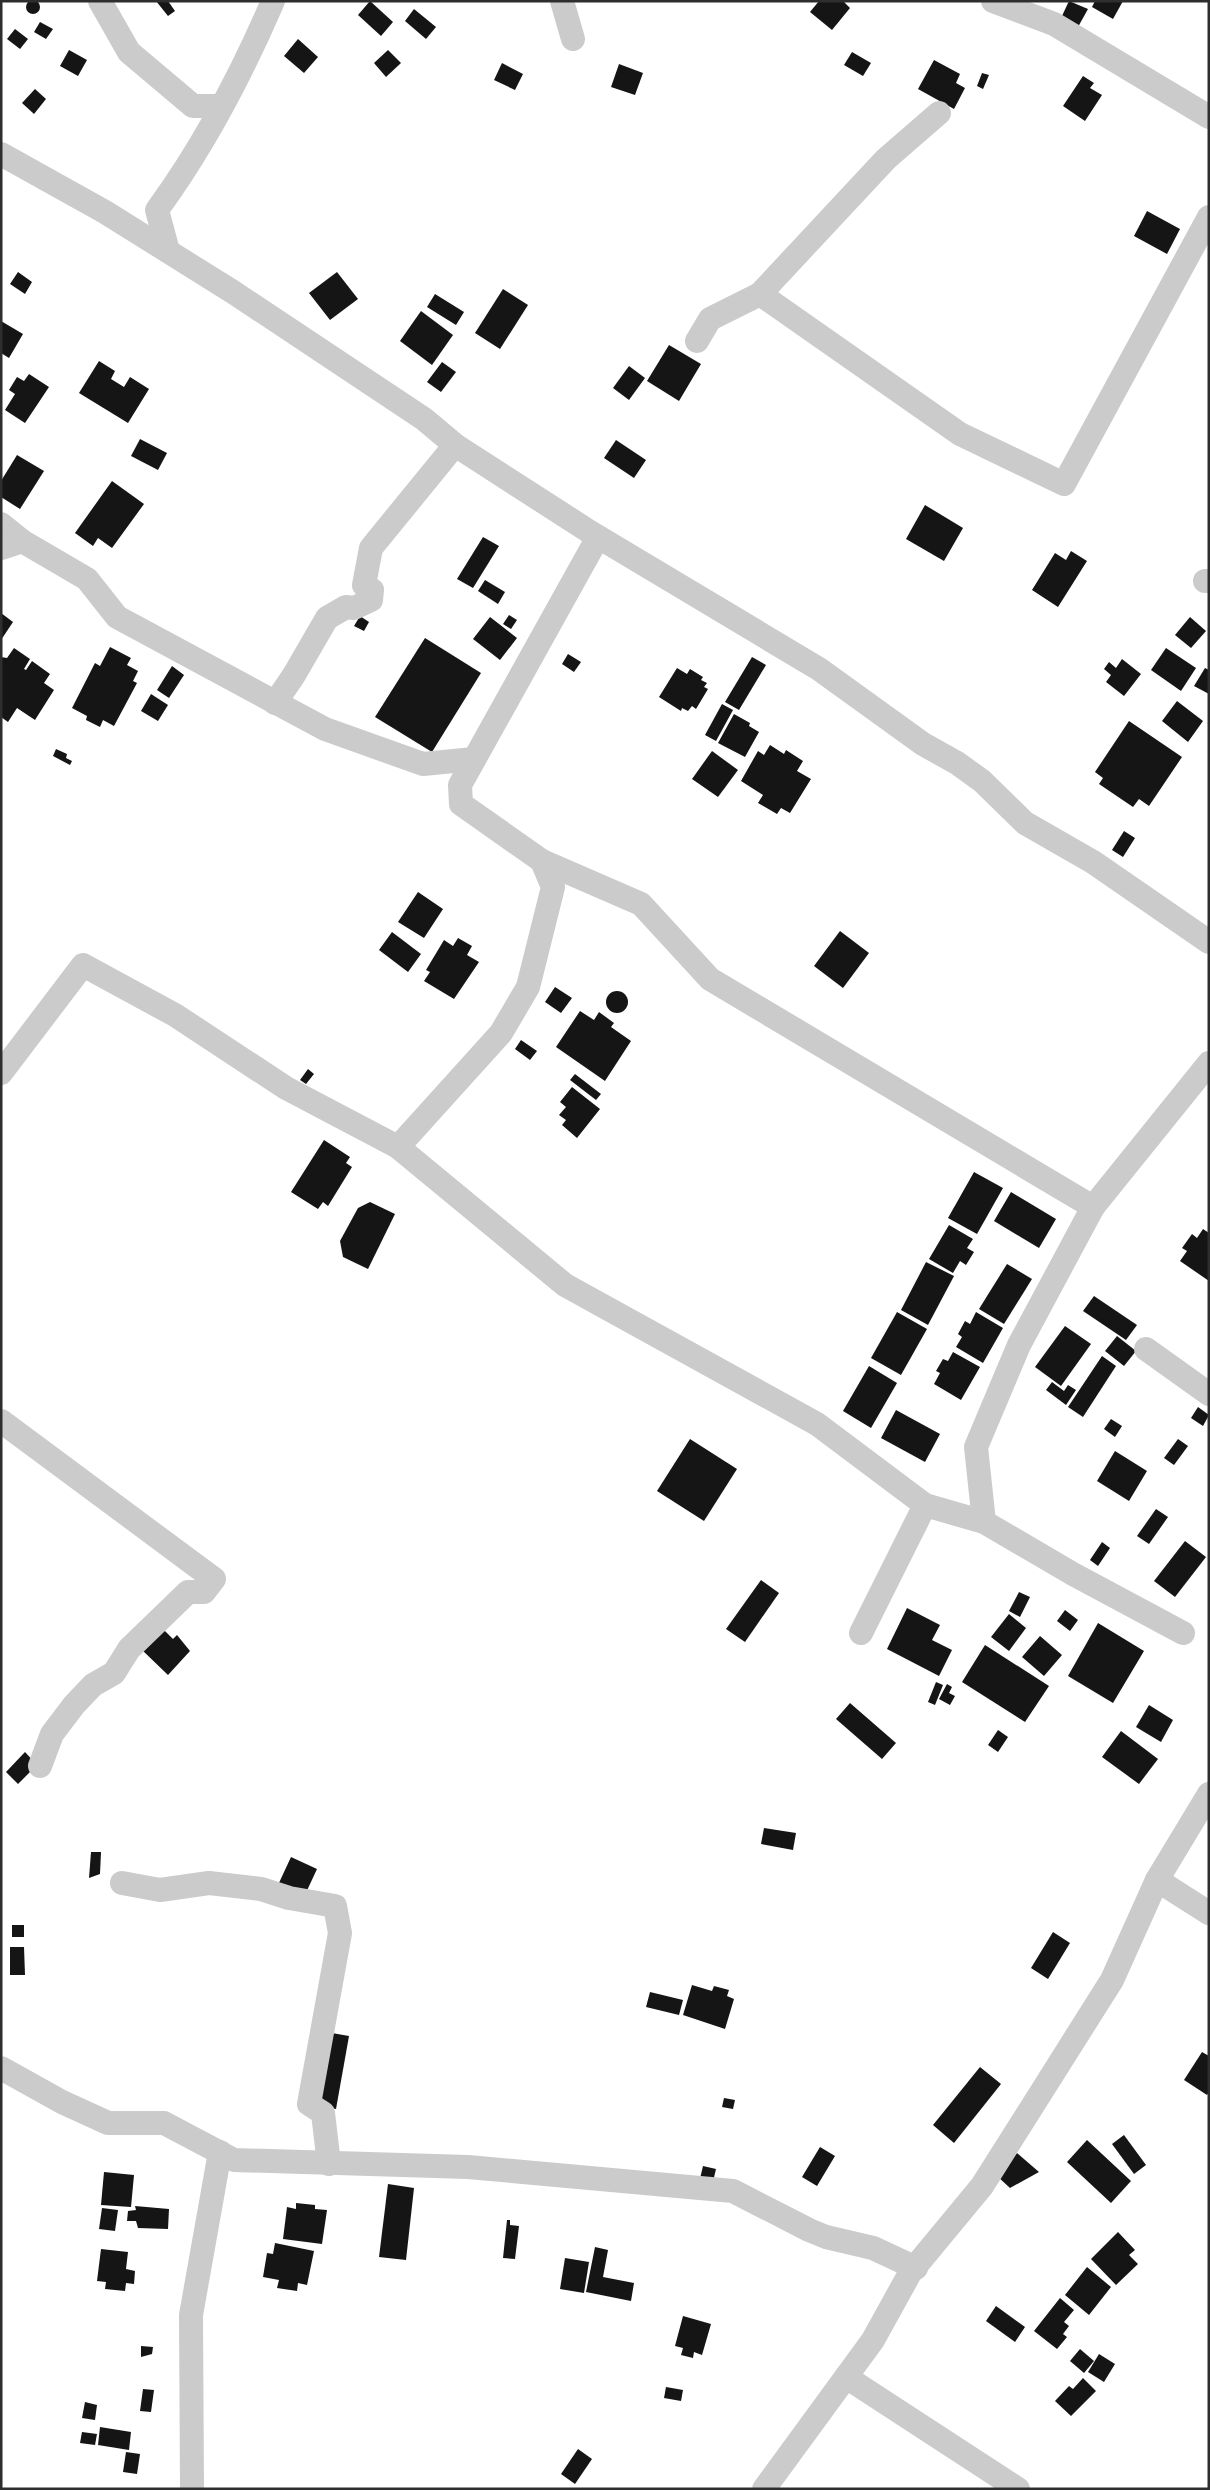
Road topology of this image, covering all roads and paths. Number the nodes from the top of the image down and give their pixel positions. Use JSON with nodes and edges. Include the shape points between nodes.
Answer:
{"nodes":[{"id":1,"x":100,"y":1,"type":"edge"},
{"id":2,"x":273,"y":1,"type":"edge"},
{"id":3,"x":562,"y":1,"type":"edge"},
{"id":4,"x":993,"y":1,"type":"edge"},
{"id":5,"x":573,"y":39,"type":"dead end"},
{"id":6,"x":220,"y":106,"type":"junction"},
{"id":7,"x":939,"y":113,"type":"dead end"},
{"id":8,"x":1209,"y":117,"type":"edge"},
{"id":9,"x":1,"y":154,"type":"edge"},
{"id":10,"x":1209,"y":217,"type":"edge"},
{"id":11,"x":168,"y":251,"type":"junction"},
{"id":12,"x":760,"y":294,"type":"junction"},
{"id":13,"x":697,"y":340,"type":"dead end"},
{"id":14,"x":455,"y":444,"type":"junction"},
{"id":15,"x":1,"y":524,"type":"edge"},
{"id":16,"x":598,"y":537,"type":"junction"},
{"id":17,"x":12,"y":544,"type":"edge"},
{"id":18,"x":275,"y":703,"type":"junction"},
{"id":19,"x":474,"y":759,"type":"junction"},
{"id":20,"x":542,"y":861,"type":"junction"},
{"id":21,"x":1209,"y":942,"type":"edge"},
{"id":22,"x":1209,"y":1063,"type":"edge"},
{"id":23,"x":1,"y":1072,"type":"edge"},
{"id":24,"x":398,"y":1147,"type":"junction"},
{"id":25,"x":1093,"y":1207,"type":"junction"},
{"id":26,"x":1146,"y":1349,"type":"dead end"},
{"id":27,"x":1209,"y":1394,"type":"edge"},
{"id":28,"x":1,"y":1421,"type":"edge"},
{"id":29,"x":925,"y":1505,"type":"junction"},
{"id":30,"x":984,"y":1522,"type":"junction"},
{"id":31,"x":861,"y":1633,"type":"dead end"},
{"id":32,"x":1183,"y":1633,"type":"dead end"},
{"id":33,"x":40,"y":1766,"type":"dead end"},
{"id":34,"x":1209,"y":1794,"type":"edge"},
{"id":35,"x":1157,"y":1880,"type":"junction"},
{"id":36,"x":122,"y":1883,"type":"dead end"},
{"id":37,"x":1209,"y":1913,"type":"edge"},
{"id":38,"x":1,"y":2069,"type":"edge"},
{"id":39,"x":220,"y":2152,"type":"junction"},
{"id":40,"x":329,"y":2164,"type":"junction"},
{"id":41,"x":916,"y":2268,"type":"junction"},
{"id":42,"x":846,"y":2377,"type":"junction"},
{"id":43,"x":983,"y":2466,"type":"junction"},
{"id":44,"x":192,"y":2489,"type":"edge"},
{"id":45,"x":764,"y":2489,"type":"edge"},
{"id":46,"x":1000,"y":2489,"type":"edge"},
{"id":47,"x":1018,"y":2489,"type":"edge"}],
"edges":[{"from":1,"to":6,"type":"street","via":[[129,52],[192,106]]},
{"from":2,"to":6,"type":"street"},
{"from":3,"to":5,"type":"street"},
{"from":4,"to":8,"type":"street","via":[[1054,24]]},
{"from":6,"to":11,"type":"street","via":[[184,173],[157,210]]},
{"from":7,"to":12,"type":"street","via":[[886,159]]},
{"from":9,"to":11,"type":"street"},
{"from":10,"to":12,"type":"street","via":[[1064,484],[960,434]]},
{"from":11,"to":14,"type":"street","via":[[402,404]]},
{"from":12,"to":13,"type":"street","via":[[710,319]]},
{"from":14,"to":16,"type":"street"},
{"from":14,"to":18,"type":"street","via":[[370,548],[364,585],[372,590],[371,600],[354,608],[346,607],[327,618]]},
{"from":15,"to":17,"type":"street"},
{"from":16,"to":19,"type":"street"},
{"from":16,"to":21,"type":"street","via":[[819,669],[923,744],[982,781],[1025,822],[1093,862]]},
{"from":17,"to":18,"type":"street","via":[[87,579],[117,618]]},
{"from":18,"to":19,"type":"street","via":[[325,729],[423,764]]},
{"from":19,"to":20,"type":"street","via":[[460,785],[461,804]]},
{"from":20,"to":24,"type":"street","via":[[553,887],[528,987],[501,1033]]},
{"from":20,"to":25,"type":"street","via":[[641,904],[710,979]]},
{"from":22,"to":25,"type":"street"},
{"from":23,"to":24,"type":"street","via":[[82,965],[175,1015],[286,1088]]},
{"from":24,"to":29,"type":"street","via":[[565,1286],[817,1424]]},
{"from":25,"to":30,"type":"street","via":[[1019,1345],[976,1447]]},
{"from":26,"to":27,"type":"street"},
{"from":28,"to":33,"type":"street","via":[[214,1579],[204,1592],[188,1592],[129,1649],[114,1673],[93,1685],[74,1705],[52,1734]]},
{"from":29,"to":30,"type":"street"},
{"from":29,"to":31,"type":"street"},
{"from":30,"to":32,"type":"street"},
{"from":34,"to":35,"type":"street"},
{"from":35,"to":37,"type":"street"},
{"from":35,"to":41,"type":"street","via":[[1112,1980],[1082,2030],[982,2186]]},
{"from":36,"to":40,"type":"street","via":[[160,1890],[209,1882],[261,1889],[336,1906],[340,1933],[309,2104],[323,2113]]},
{"from":38,"to":39,"type":"street","via":[[108,2122],[164,2122]]},
{"from":39,"to":40,"type":"street","via":[[234,2160]]},
{"from":39,"to":44,"type":"street","via":[[191,2315]]},
{"from":40,"to":41,"type":"street","via":[[468,2167],[733,2191],[809,2230],[873,2248]]},
{"from":41,"to":42,"type":"street","via":[[910,2273],[873,2340]]},
{"from":42,"to":43,"type":"street"},
{"from":42,"to":45,"type":"street"},
{"from":43,"to":46,"type":"street"},
{"from":43,"to":47,"type":"street"}]}
